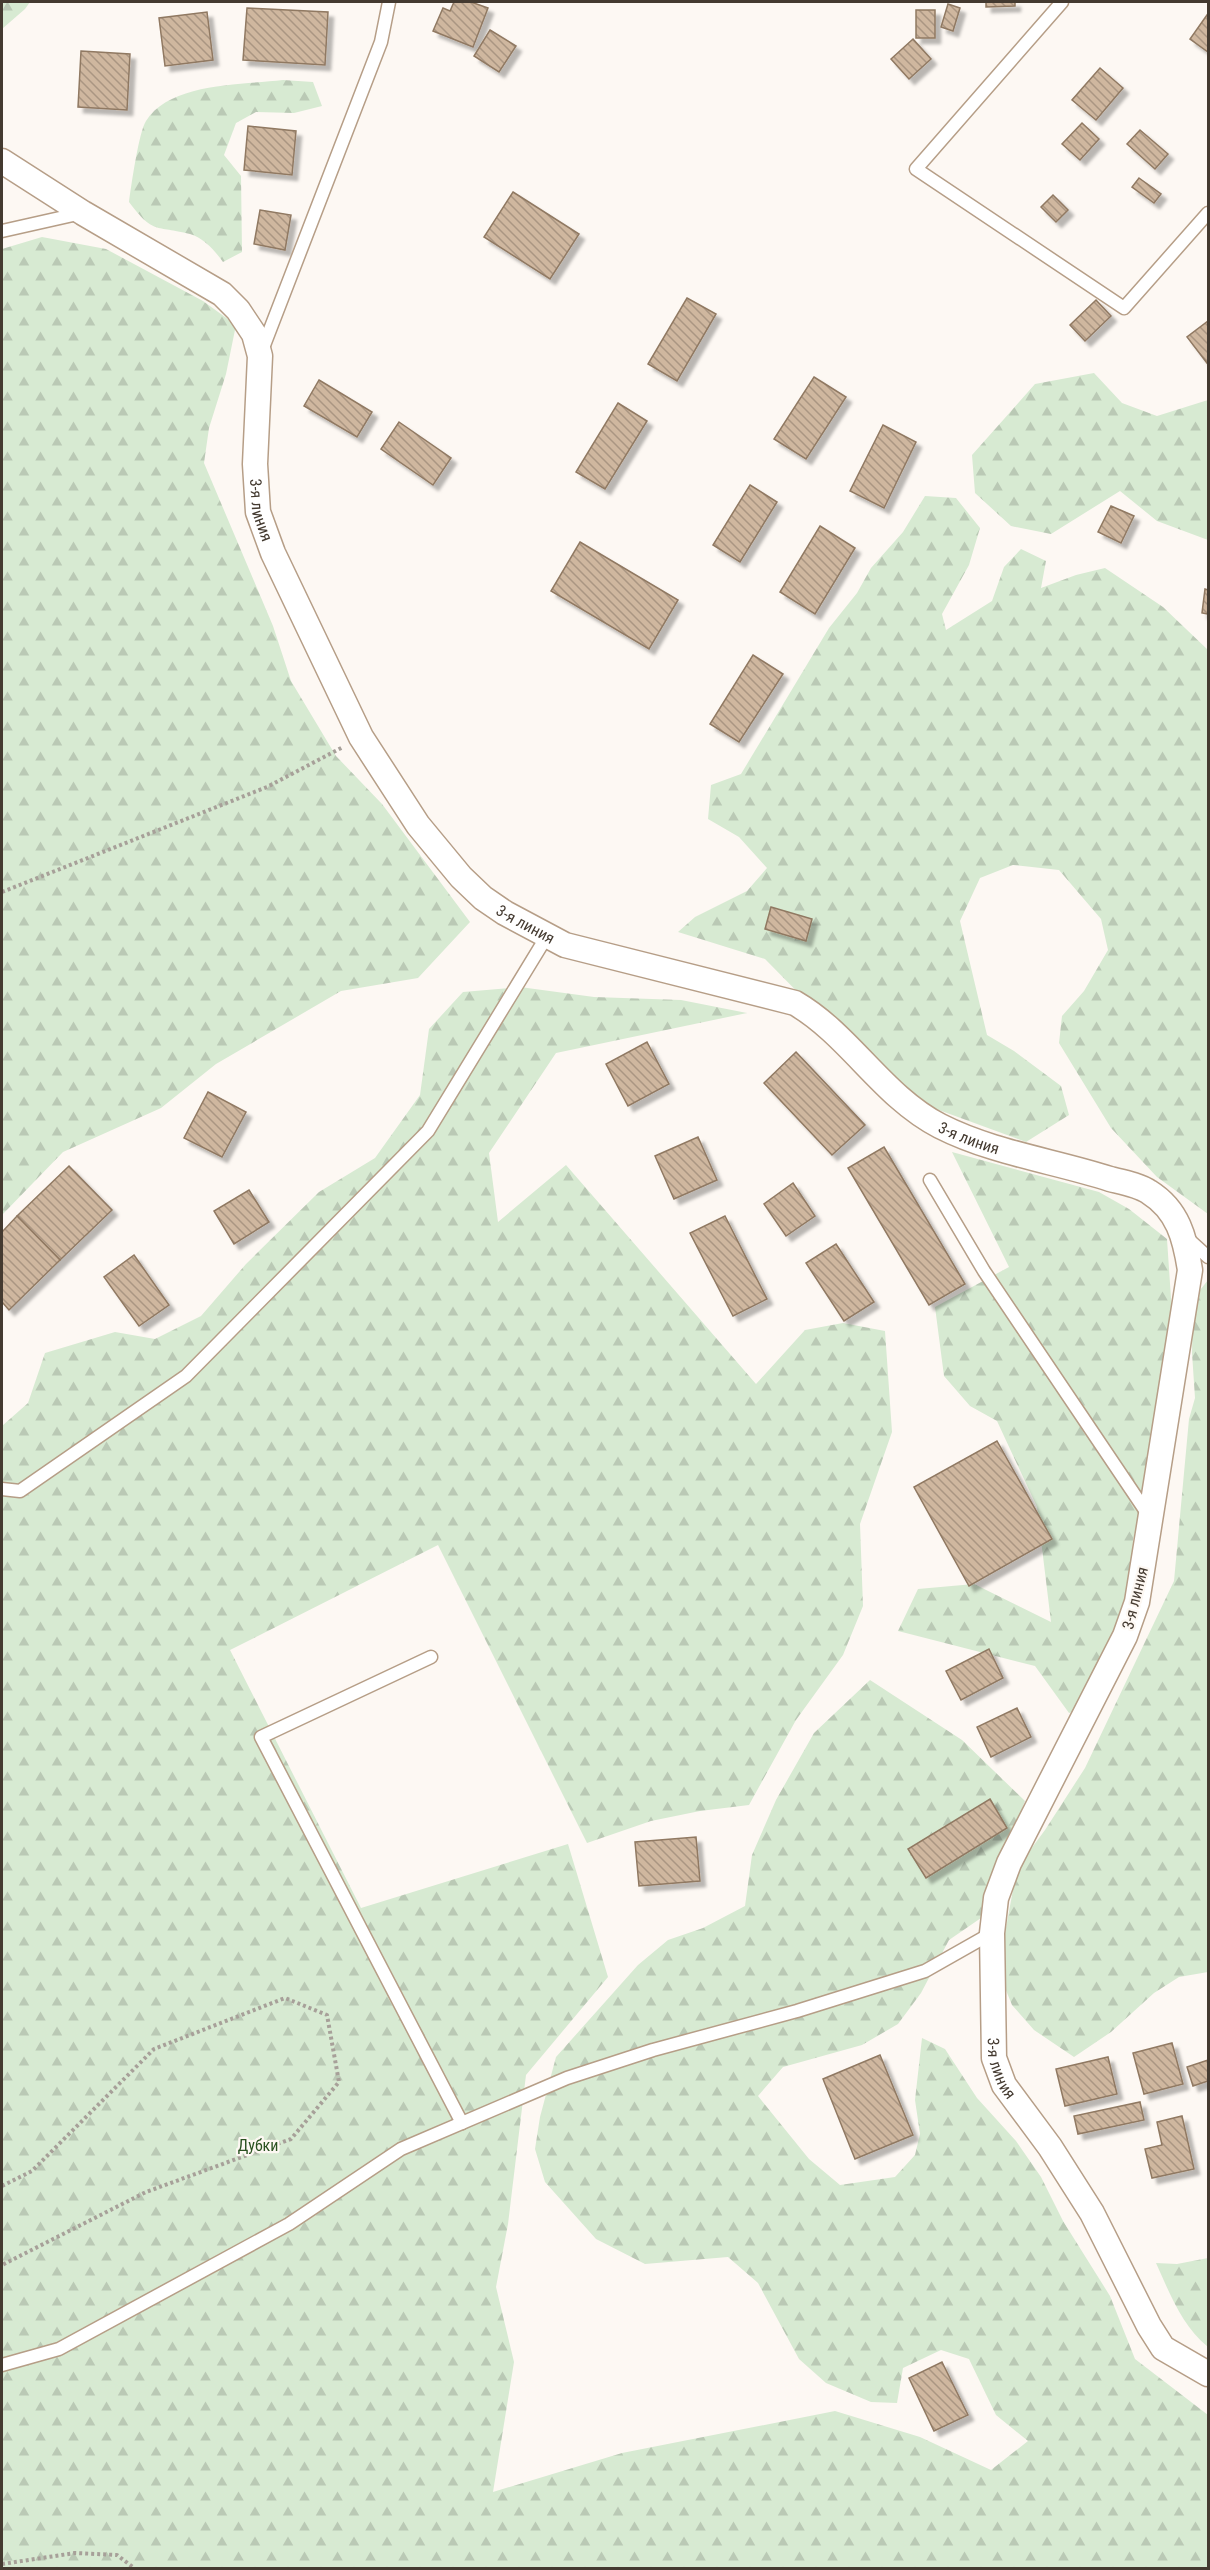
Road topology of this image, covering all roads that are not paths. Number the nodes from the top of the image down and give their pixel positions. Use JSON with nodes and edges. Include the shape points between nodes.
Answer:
{"nodes":[{"id":1,"x":389,"y":2,"type":"edge"},
{"id":2,"x":1062,"y":2,"type":"edge"},
{"id":3,"x":2,"y":161,"type":"edge"},
{"id":4,"x":83,"y":213,"type":"junction"},
{"id":5,"x":1209,"y":213,"type":"edge"},
{"id":6,"x":2,"y":231,"type":"edge"},
{"id":7,"x":260,"y":357,"type":"junction"},
{"id":8,"x":547,"y":936,"type":"junction"},
{"id":9,"x":930,"y":1180,"type":"dead end"},
{"id":10,"x":1184,"y":1235,"type":"junction"},
{"id":11,"x":1209,"y":1257,"type":"edge"},
{"id":12,"x":2,"y":1489,"type":"edge"},
{"id":13,"x":1150,"y":1518,"type":"junction"},
{"id":14,"x":431,"y":1657,"type":"dead end"},
{"id":15,"x":992,"y":1933,"type":"junction"},
{"id":16,"x":462,"y":2124,"type":"junction"},
{"id":17,"x":2,"y":2365,"type":"edge"},
{"id":18,"x":1209,"y":2374,"type":"edge"}],
"edges":[{"from":1,"to":7,"type":"lane","via":[[381,42]]},
{"from":2,"to":5,"type":"lane","via":[[916,169],[1124,308]]},
{"from":3,"to":4,"type":"street","name":"3-я линия"},
{"from":4,"to":6,"type":"lane"},
{"from":4,"to":7,"type":"street","name":"3-я линия","via":[[222,294],[254,334]]},
{"from":7,"to":8,"type":"street","name":"3-я линия","via":[[255,428],[258,512],[273,553],[361,737],[418,825],[460,877],[505,913]]},
{"from":8,"to":10,"type":"street","name":"3-я линия","via":[[565,945],[795,1003],[818,1016],[873,1076],[940,1127],[1010,1152],[1148,1191],[1170,1210]]},
{"from":8,"to":12,"type":"lane","via":[[420,1140],[186,1376],[20,1491]]},
{"from":9,"to":13,"type":"lane","via":[[984,1271]]},
{"from":10,"to":11,"type":"lane"},
{"from":10,"to":13,"type":"street","name":"3-я линия","via":[[1190,1270]]},
{"from":13,"to":15,"type":"street","name":"3-я линия","via":[[1137,1602],[1125,1636],[1009,1863],[996,1898]]},
{"from":14,"to":16,"type":"lane","via":[[261,1737]]},
{"from":15,"to":16,"type":"lane","via":[[925,1971],[588,2071]]},
{"from":15,"to":18,"type":"street","name":"3-я линия","via":[[994,2058],[1004,2085],[1092,2213],[1163,2348]]},
{"from":16,"to":17,"type":"lane","via":[[401,2149],[289,2224],[59,2349]]}]}
